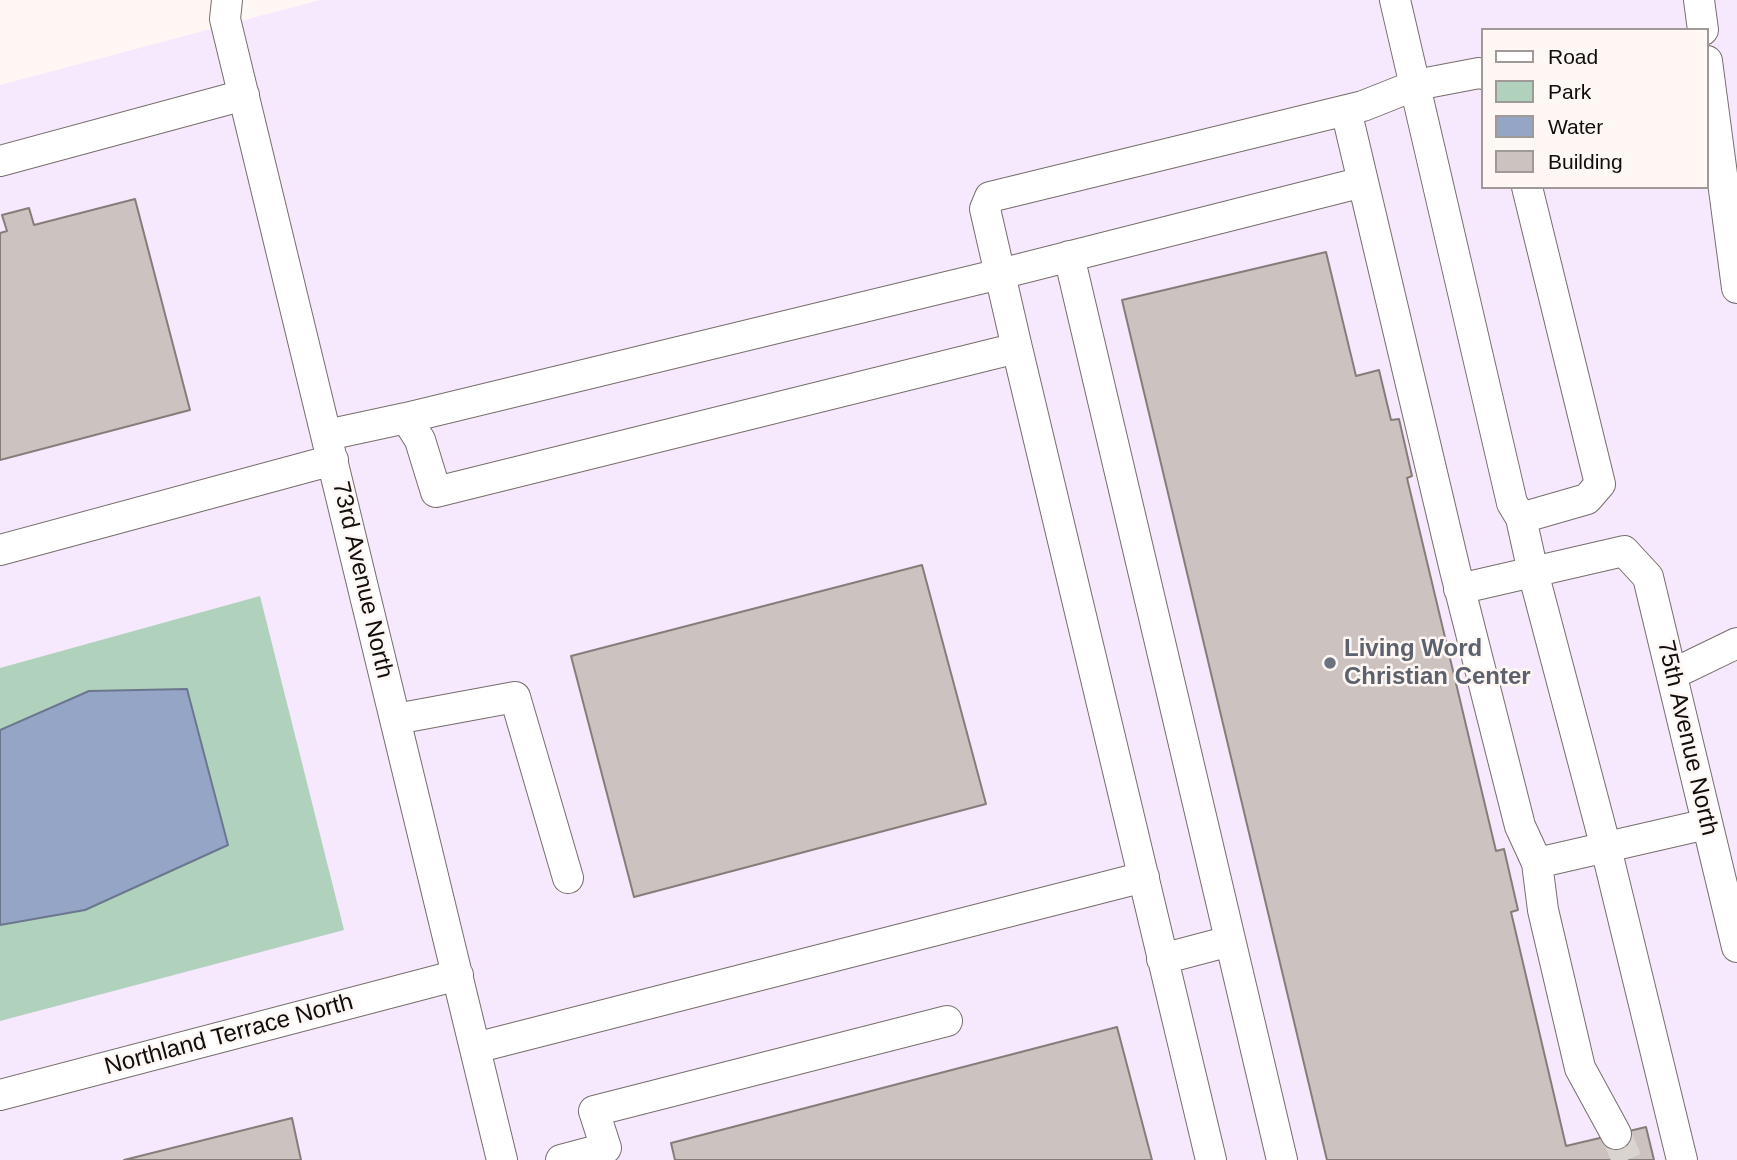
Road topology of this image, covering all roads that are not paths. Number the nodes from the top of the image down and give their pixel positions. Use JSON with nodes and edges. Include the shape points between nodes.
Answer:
{"nodes":[{"id":1,"x":227,"y":0,"type":"edge"},
{"id":2,"x":1395,"y":0,"type":"edge"},
{"id":3,"x":1699,"y":0,"type":"edge"},
{"id":4,"x":1703,"y":28,"type":"edge"},
{"id":5,"x":1482,"y":74,"type":"edge"},
{"id":6,"x":1709,"y":76,"type":"edge"},
{"id":7,"x":1416,"y":85,"type":"junction"},
{"id":8,"x":244,"y":95,"type":"junction"},
{"id":9,"x":1346,"y":110,"type":"junction"},
{"id":10,"x":0,"y":162,"type":"edge"},
{"id":11,"x":1363,"y":182,"type":"junction"},
{"id":12,"x":1527,"y":189,"type":"edge"},
{"id":13,"x":1069,"y":256,"type":"junction"},
{"id":14,"x":1000,"y":274,"type":"junction"},
{"id":15,"x":1737,"y":288,"type":"edge"},
{"id":16,"x":1017,"y":348,"type":"junction"},
{"id":17,"x":406,"y":418,"type":"junction"},
{"id":18,"x":330,"y":447,"type":"junction"},
{"id":19,"x":1521,"y":518,"type":"junction"},
{"id":20,"x":0,"y":550,"type":"edge"},
{"id":21,"x":1532,"y":572,"type":"junction"},
{"id":22,"x":1459,"y":589,"type":"junction"},
{"id":23,"x":1737,"y":643,"type":"edge"},
{"id":24,"x":1673,"y":674,"type":"junction"},
{"id":25,"x":396,"y":719,"type":"junction"},
{"id":26,"x":1719,"y":837,"type":"edge"},
{"id":27,"x":1606,"y":848,"type":"junction"},
{"id":28,"x":1537,"y":863,"type":"junction"},
{"id":29,"x":1144,"y":877,"type":"junction"},
{"id":30,"x":568,"y":878,"type":"dead end"},
{"id":31,"x":1230,"y":941,"type":"junction"},
{"id":32,"x":1737,"y":947,"type":"edge"},
{"id":33,"x":1162,"y":958,"type":"junction"},
{"id":34,"x":458,"y":975,"type":"junction"},
{"id":35,"x":947,"y":1021,"type":"dead end"},
{"id":36,"x":475,"y":1048,"type":"junction"},
{"id":37,"x":0,"y":1095,"type":"edge"},
{"id":38,"x":1616,"y":1134,"type":"tunnel mouth"},
{"id":39,"x":502,"y":1160,"type":"edge"},
{"id":40,"x":561,"y":1160,"type":"edge"},
{"id":41,"x":1211,"y":1160,"type":"edge"},
{"id":42,"x":1282,"y":1160,"type":"edge"},
{"id":43,"x":1682,"y":1160,"type":"edge"}],
"edges":[{"from":1,"to":8,"type":"street","name":"73rd Avenue North","via":[[225,19]]},
{"from":2,"to":7,"type":"street"},
{"from":3,"to":4,"type":"street"},
{"from":5,"to":7,"type":"street"},
{"from":6,"to":15,"type":"street"},
{"from":7,"to":9,"type":"street"},
{"from":7,"to":19,"type":"street","via":[[1512,503]]},
{"from":8,"to":10,"type":"street"},
{"from":8,"to":18,"type":"street","name":"73rd Avenue North"},
{"from":9,"to":11,"type":"street"},
{"from":9,"to":14,"type":"street","via":[[989,197],[985,209]]},
{"from":11,"to":13,"type":"street"},
{"from":11,"to":22,"type":"street"},
{"from":12,"to":19,"type":"street","via":[[1600,484],[1587,499]]},
{"from":13,"to":14,"type":"street"},
{"from":13,"to":31,"type":"street"},
{"from":14,"to":16,"type":"street"},
{"from":14,"to":17,"type":"street"},
{"from":16,"to":17,"type":"street","via":[[436,492],[420,440]]},
{"from":16,"to":29,"type":"street"},
{"from":17,"to":18,"type":"street"},
{"from":18,"to":20,"type":"street"},
{"from":18,"to":25,"type":"street","name":"73rd Avenue North"},
{"from":19,"to":21,"type":"street"},
{"from":21,"to":22,"type":"street"},
{"from":21,"to":24,"type":"street","name":"75th Avenue North","via":[[1624,551],[1648,577]]},
{"from":21,"to":27,"type":"street"},
{"from":22,"to":28,"type":"street","via":[[1520,826]]},
{"from":23,"to":24,"type":"street"},
{"from":24,"to":26,"type":"street","name":"75th Avenue North"},
{"from":25,"to":30,"type":"street","via":[[515,697]]},
{"from":25,"to":34,"type":"street","name":"73rd Avenue North"},
{"from":26,"to":27,"type":"street"},
{"from":26,"to":32,"type":"street","name":"75th Avenue North"},
{"from":27,"to":28,"type":"street"},
{"from":27,"to":43,"type":"street"},
{"from":28,"to":38,"type":"street","via":[[1543,910],[1580,1068]]},
{"from":29,"to":33,"type":"street"},
{"from":29,"to":36,"type":"street"},
{"from":31,"to":33,"type":"street"},
{"from":31,"to":42,"type":"street"},
{"from":33,"to":41,"type":"street"},
{"from":34,"to":36,"type":"street","name":"73rd Avenue North"},
{"from":34,"to":37,"type":"street","name":"Northland Terrace North"},
{"from":35,"to":40,"type":"street","via":[[594,1111],[606,1148]]},
{"from":36,"to":39,"type":"street","name":"73rd Avenue North"}]}
